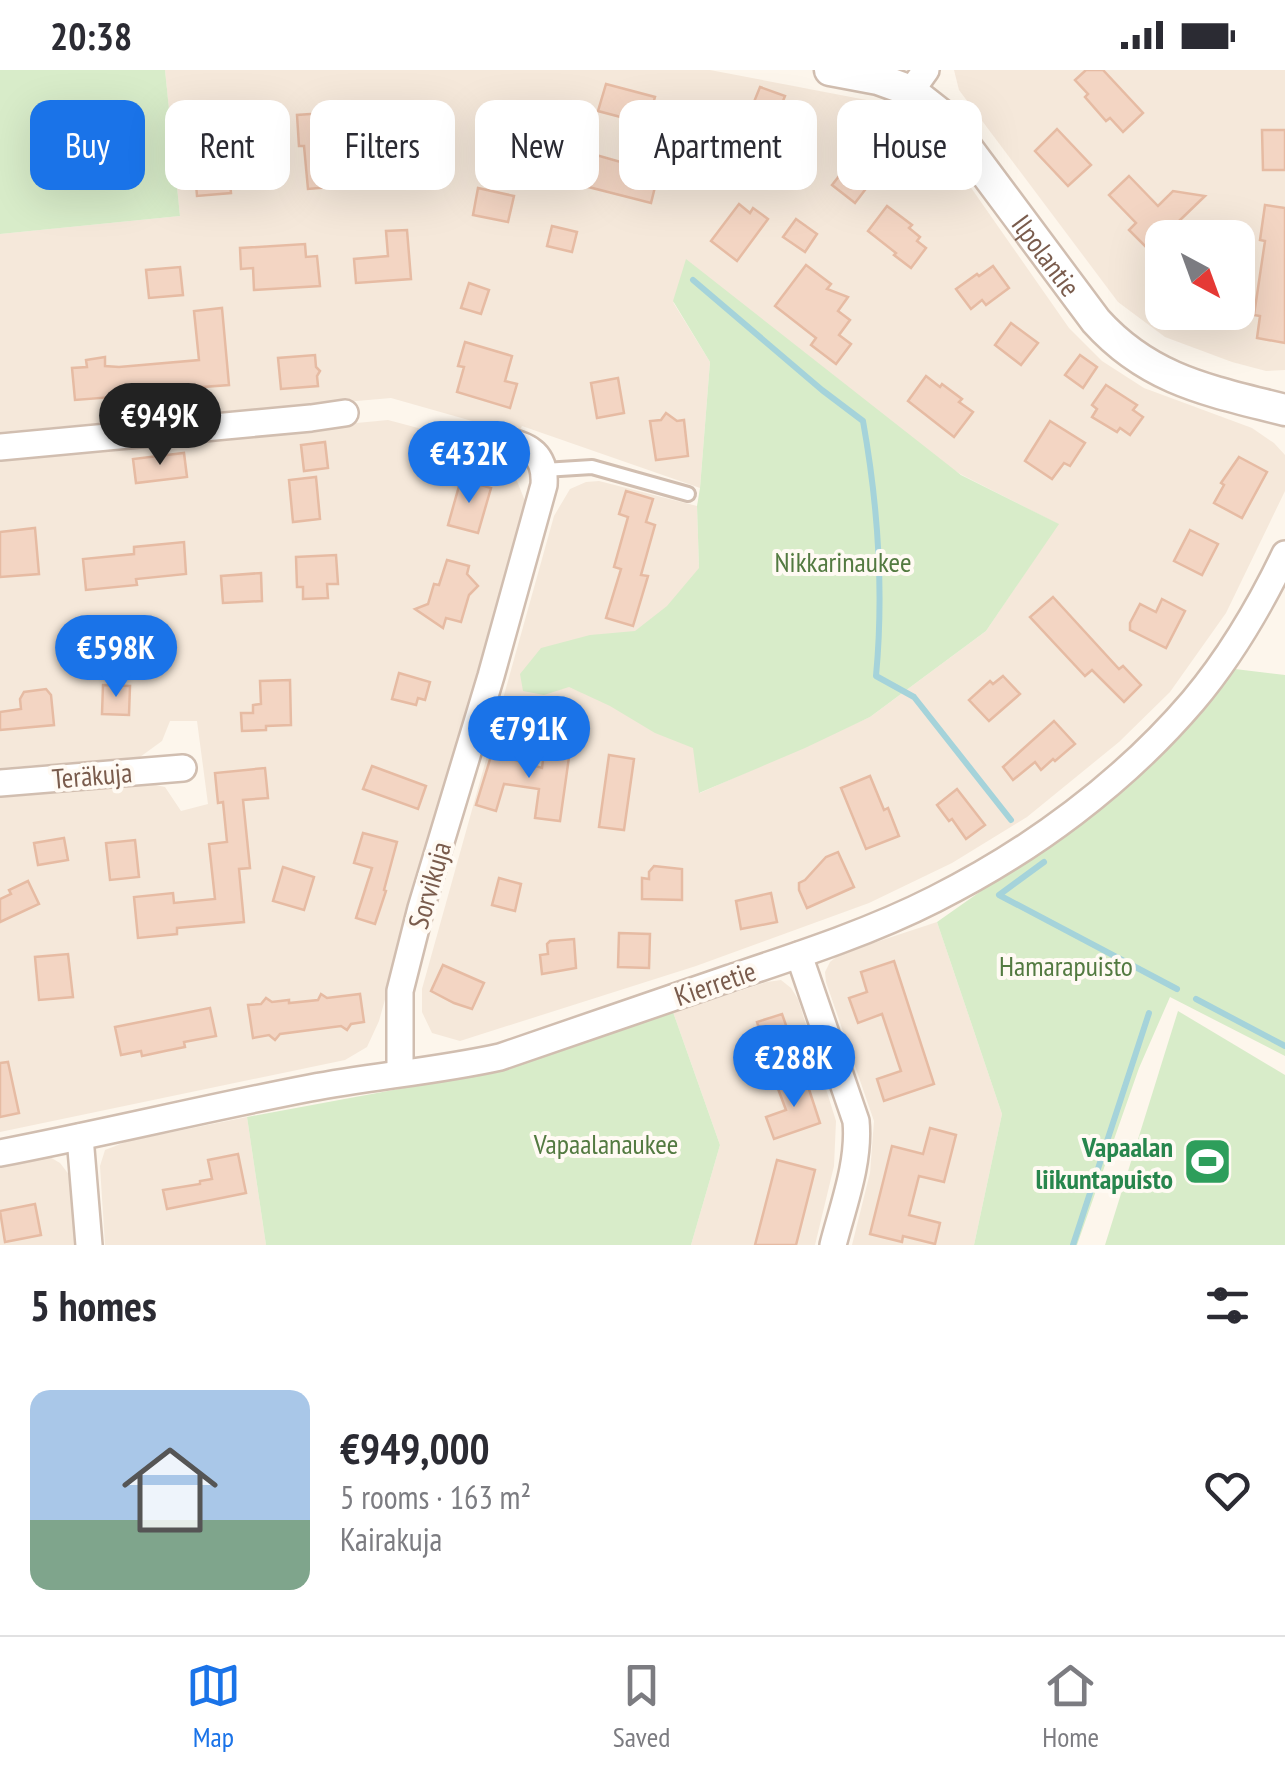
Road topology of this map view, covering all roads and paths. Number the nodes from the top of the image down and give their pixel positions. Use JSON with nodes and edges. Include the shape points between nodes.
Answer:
{"nodes":[{"id":1,"x":830,"y":70,"type":"edge"},
{"id":2,"x":918,"y":80,"type":"edge"},
{"id":3,"x":1285,"y":410,"type":"edge"},
{"id":4,"x":345,"y":413,"type":"dead end"},
{"id":5,"x":503,"y":440,"type":"dead end"},
{"id":6,"x":0,"y":448,"type":"edge"},
{"id":7,"x":544,"y":470,"type":"junction"},
{"id":8,"x":688,"y":494,"type":"dead end"},
{"id":9,"x":1285,"y":554,"type":"edge"},
{"id":10,"x":184,"y":768,"type":"dead end"},
{"id":11,"x":0,"y":783,"type":"edge"},
{"id":12,"x":799,"y":955,"type":"junction"},
{"id":13,"x":400,"y":1072,"type":"junction"},
{"id":14,"x":80,"y":1137,"type":"junction"},
{"id":15,"x":0,"y":1153,"type":"edge"},
{"id":16,"x":88,"y":1245,"type":"edge"},
{"id":17,"x":833,"y":1245,"type":"edge"}],
"edges":[{"from":1,"to":2,"type":"street","name":"Ilpolantie"},
{"from":2,"to":3,"type":"street","name":"Ilpolantie","via":[[1116,342],[1194,386]]},
{"from":4,"to":6,"type":"street"},
{"from":5,"to":7,"type":"street","via":[[533,451]]},
{"from":7,"to":8,"type":"lane","via":[[592,467]]},
{"from":7,"to":13,"type":"street","name":"Sorvikuja","via":[[400,991]]},
{"from":9,"to":12,"type":"street","name":"Kierretie","via":[[1236,643],[1194,699],[1095,794],[1036,839],[936,899]]},
{"from":10,"to":11,"type":"street","name":"Teräkuja"},
{"from":12,"to":13,"type":"street","name":"Kierretie","via":[[500,1057]]},
{"from":12,"to":17,"type":"street","via":[[856,1121],[855,1154]]},
{"from":13,"to":14,"type":"street","name":"Kierretie"},
{"from":14,"to":15,"type":"street","name":"Kierretie"},
{"from":14,"to":16,"type":"street"}]}
